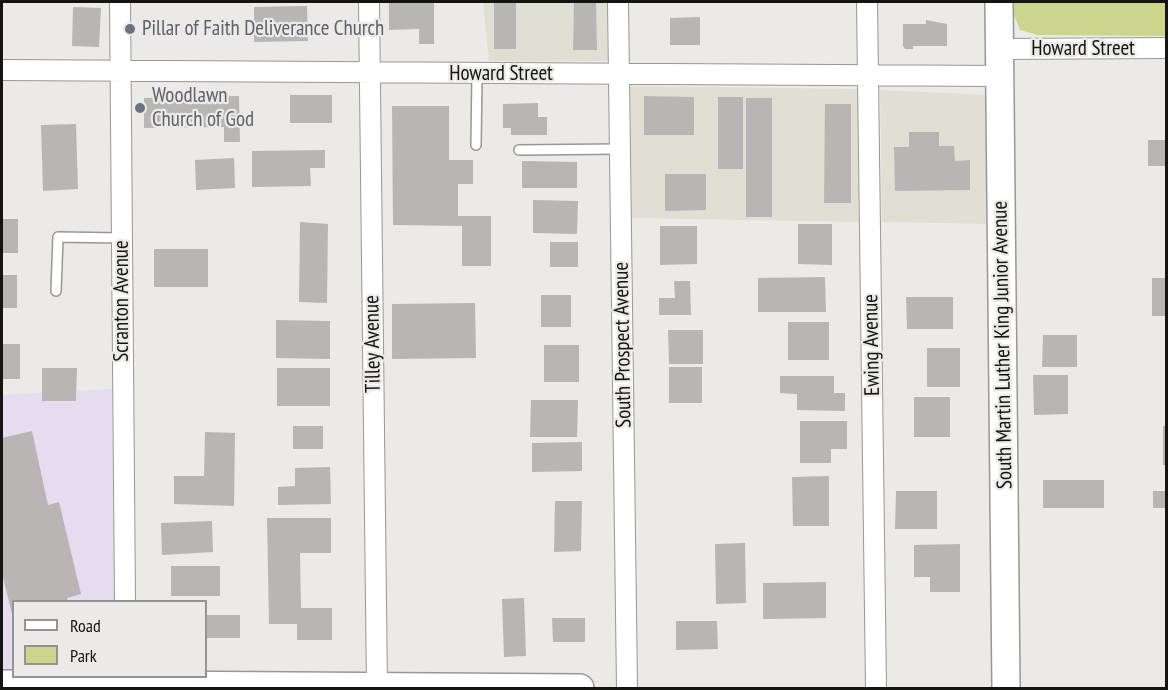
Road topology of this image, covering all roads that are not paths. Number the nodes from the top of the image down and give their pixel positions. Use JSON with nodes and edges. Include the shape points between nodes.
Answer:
{"nodes":[{"id":1,"x":120,"y":2,"type":"edge"},
{"id":2,"x":369,"y":2,"type":"edge"},
{"id":3,"x":618,"y":2,"type":"edge"},
{"id":4,"x":867,"y":2,"type":"edge"},
{"id":5,"x":999,"y":2,"type":"edge"},
{"id":6,"x":1167,"y":48,"type":"edge"},
{"id":7,"x":1000,"y":49,"type":"junction"},
{"id":8,"x":2,"y":70,"type":"edge"},
{"id":9,"x":121,"y":71,"type":"junction"},
{"id":10,"x":371,"y":73,"type":"junction"},
{"id":11,"x":477,"y":74,"type":"junction"},
{"id":12,"x":619,"y":74,"type":"junction"},
{"id":13,"x":1000,"y":76,"type":"junction"},
{"id":14,"x":869,"y":77,"type":"junction"},
{"id":15,"x":476,"y":144,"type":"dead end"},
{"id":16,"x":620,"y":149,"type":"junction"},
{"id":17,"x":519,"y":150,"type":"dead end"},
{"id":18,"x":122,"y":238,"type":"junction"},
{"id":19,"x":57,"y":291,"type":"dead end"},
{"id":20,"x":125,"y":600,"type":"edge"},
{"id":21,"x":125,"y":681,"type":"edge"},
{"id":22,"x":2,"y":684,"type":"edge"},
{"id":23,"x":156,"y":687,"type":"edge"},
{"id":24,"x":376,"y":687,"type":"junction"},
{"id":25,"x":486,"y":688,"type":"edge"},
{"id":26,"x":580,"y":688,"type":"edge"},
{"id":27,"x":627,"y":688,"type":"edge"},
{"id":28,"x":876,"y":688,"type":"edge"},
{"id":29,"x":1006,"y":688,"type":"edge"}],
"edges":[{"from":1,"to":9,"type":"street","name":"Scranton Avenue"},
{"from":2,"to":10,"type":"street","name":"Tilley Avenue"},
{"from":3,"to":12,"type":"street","name":"South Prospect Avenue"},
{"from":4,"to":14,"type":"street","name":"Ewing Avenue"},
{"from":5,"to":7,"type":"street","name":"South Martin Luther King Junior Avenue"},
{"from":6,"to":7,"type":"street","name":"Howard Street"},
{"from":7,"to":13,"type":"street","name":"South Martin Luther King Junior Avenue"},
{"from":8,"to":9,"type":"street","name":"Howard Street"},
{"from":9,"to":10,"type":"street","name":"Howard Street"},
{"from":9,"to":18,"type":"street","name":"Scranton Avenue"},
{"from":10,"to":11,"type":"street","name":"Howard Street"},
{"from":10,"to":24,"type":"street","name":"Tilley Avenue"},
{"from":11,"to":12,"type":"street","name":"Howard Street"},
{"from":11,"to":15,"type":"lane"},
{"from":12,"to":14,"type":"street","name":"Howard Street"},
{"from":12,"to":16,"type":"street","name":"South Prospect Avenue"},
{"from":13,"to":14,"type":"street","name":"Howard Street"},
{"from":13,"to":29,"type":"street","name":"South Martin Luther King Junior Avenue"},
{"from":14,"to":28,"type":"street","name":"Ewing Avenue"},
{"from":16,"to":17,"type":"lane"},
{"from":16,"to":27,"type":"street","name":"South Prospect Avenue"},
{"from":18,"to":19,"type":"lane","via":[[58,237]]},
{"from":18,"to":20,"type":"street","name":"Scranton Avenue"},
{"from":21,"to":22,"type":"street"},
{"from":21,"to":23,"type":"street"},
{"from":23,"to":24,"type":"street"},
{"from":24,"to":25,"type":"street"},
{"from":25,"to":26,"type":"street"}]}
